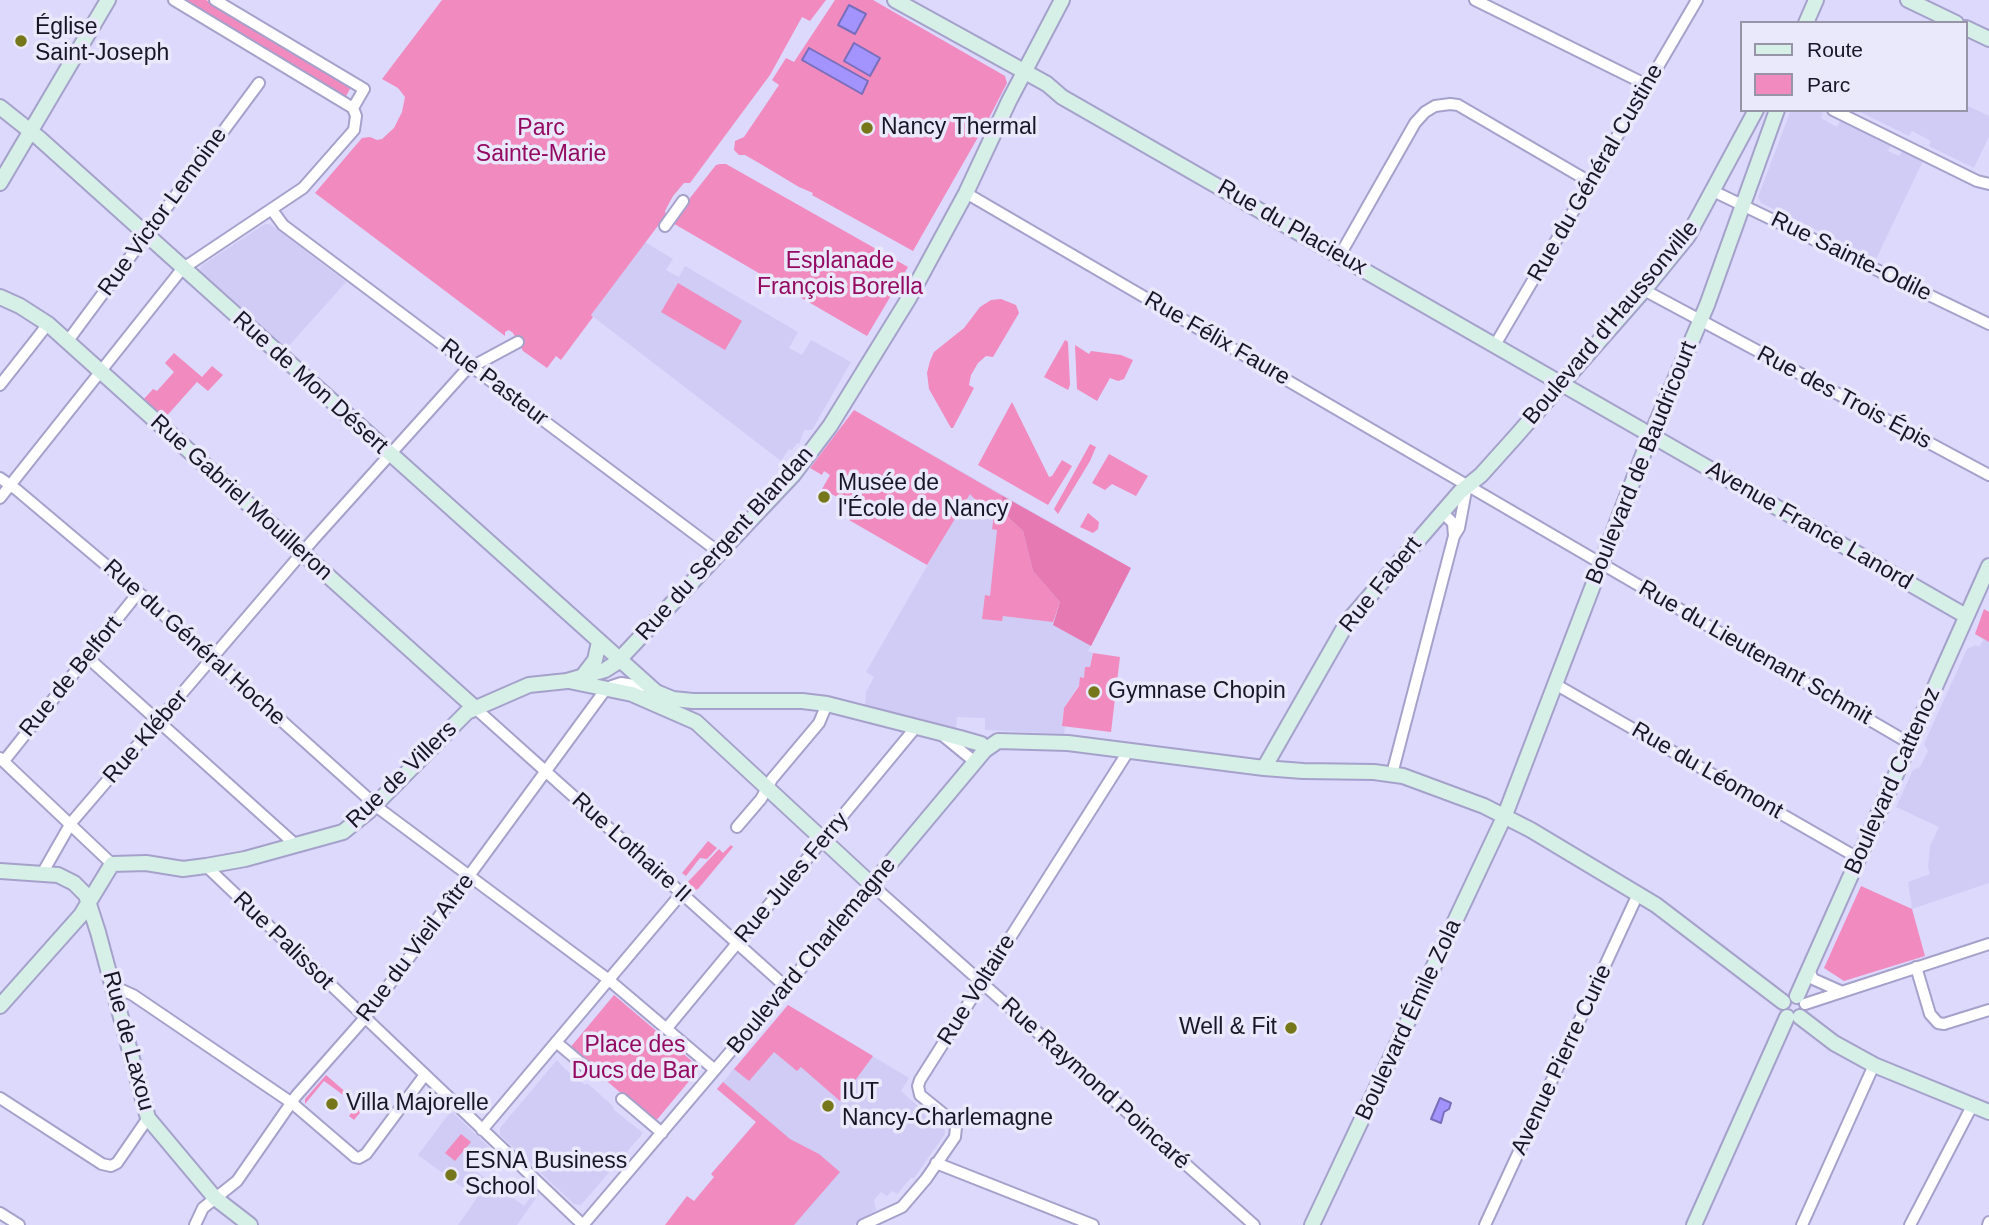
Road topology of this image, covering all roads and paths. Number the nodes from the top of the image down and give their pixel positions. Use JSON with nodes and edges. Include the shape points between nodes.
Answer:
{"nodes":[{"id":1,"x":108,"y":0,"type":"edge"},
{"id":2,"x":174,"y":0,"type":"edge"},
{"id":3,"x":215,"y":0,"type":"edge"},
{"id":4,"x":895,"y":0,"type":"edge"},
{"id":5,"x":1062,"y":0,"type":"edge"},
{"id":6,"x":1475,"y":0,"type":"edge"},
{"id":7,"x":1697,"y":0,"type":"edge"},
{"id":8,"x":1816,"y":0,"type":"edge"},
{"id":9,"x":1908,"y":0,"type":"edge"},
{"id":10,"x":1807,"y":21,"type":"edge"},
{"id":11,"x":1951,"y":21,"type":"edge"},
{"id":12,"x":1968,"y":29,"type":"edge"},
{"id":13,"x":1989,"y":38,"type":"edge"},
{"id":14,"x":1024,"y":72,"type":"junction"},
{"id":15,"x":259,"y":83,"type":"dead end"},
{"id":16,"x":1647,"y":85,"type":"junction"},
{"id":17,"x":0,"y":107,"type":"edge"},
{"id":18,"x":353,"y":108,"type":"junction"},
{"id":19,"x":1755,"y":112,"type":"edge"},
{"id":20,"x":1776,"y":112,"type":"edge"},
{"id":21,"x":1837,"y":112,"type":"edge"},
{"id":22,"x":31,"y":132,"type":"junction"},
{"id":23,"x":1590,"y":182,"type":"junction"},
{"id":24,"x":0,"y":183,"type":"edge"},
{"id":25,"x":1989,"y":184,"type":"edge"},
{"id":26,"x":1713,"y":191,"type":"junction"},
{"id":27,"x":966,"y":193,"type":"junction"},
{"id":28,"x":683,"y":201,"type":"dead end"},
{"id":29,"x":1743,"y":204,"type":"junction"},
{"id":30,"x":272,"y":210,"type":"junction"},
{"id":31,"x":666,"y":226,"type":"dead end"},
{"id":32,"x":147,"y":235,"type":"junction"},
{"id":33,"x":1340,"y":255,"type":"junction"},
{"id":34,"x":183,"y":269,"type":"junction"},
{"id":35,"x":1644,"y":290,"type":"junction"},
{"id":36,"x":0,"y":297,"type":"edge"},
{"id":37,"x":1699,"y":321,"type":"junction"},
{"id":38,"x":48,"y":324,"type":"junction"},
{"id":39,"x":1989,"y":324,"type":"edge"},
{"id":40,"x":67,"y":342,"type":"junction"},
{"id":41,"x":518,"y":342,"type":"dead end"},
{"id":42,"x":1495,"y":345,"type":"junction"},
{"id":43,"x":472,"y":366,"type":"junction"},
{"id":44,"x":100,"y":372,"type":"junction"},
{"id":45,"x":1561,"y":383,"type":"junction"},
{"id":46,"x":0,"y":385,"type":"edge"},
{"id":47,"x":1651,"y":435,"type":"junction"},
{"id":48,"x":390,"y":454,"type":"junction"},
{"id":49,"x":1989,"y":475,"type":"edge"},
{"id":50,"x":0,"y":478,"type":"edge"},
{"id":51,"x":11,"y":485,"type":"junction"},
{"id":52,"x":1467,"y":485,"type":"junction"},
{"id":53,"x":0,"y":498,"type":"edge"},
{"id":54,"x":1442,"y":512,"type":"junction"},
{"id":55,"x":1454,"y":536,"type":"junction"},
{"id":56,"x":302,"y":553,"type":"junction"},
{"id":57,"x":720,"y":553,"type":"junction"},
{"id":58,"x":1601,"y":564,"type":"junction"},
{"id":59,"x":1989,"y":566,"type":"edge"},
{"id":60,"x":138,"y":593,"type":"junction"},
{"id":61,"x":1966,"y":617,"type":"junction"},
{"id":62,"x":599,"y":642,"type":"junction"},
{"id":63,"x":87,"y":657,"type":"junction"},
{"id":64,"x":213,"y":659,"type":"junction"},
{"id":65,"x":619,"y":660,"type":"junction"},
{"id":66,"x":582,"y":677,"type":"junction"},
{"id":67,"x":567,"y":681,"type":"junction"},
{"id":68,"x":1555,"y":684,"type":"junction"},
{"id":69,"x":648,"y":687,"type":"junction"},
{"id":70,"x":607,"y":690,"type":"junction"},
{"id":71,"x":708,"y":701,"type":"junction"},
{"id":72,"x":827,"y":704,"type":"junction"},
{"id":73,"x":475,"y":708,"type":"junction"},
{"id":74,"x":159,"y":721,"type":"junction"},
{"id":75,"x":696,"y":722,"type":"junction"},
{"id":76,"x":916,"y":726,"type":"junction"},
{"id":77,"x":940,"y":734,"type":"junction"},
{"id":78,"x":1909,"y":743,"type":"junction"},
{"id":79,"x":985,"y":750,"type":"junction"},
{"id":80,"x":1129,"y":750,"type":"junction"},
{"id":81,"x":2,"y":759,"type":"edge"},
{"id":82,"x":975,"y":762,"type":"junction"},
{"id":83,"x":1264,"y":768,"type":"junction"},
{"id":84,"x":546,"y":771,"type":"junction"},
{"id":85,"x":1392,"y":774,"type":"junction"},
{"id":86,"x":767,"y":788,"type":"junction"},
{"id":87,"x":375,"y":805,"type":"junction"},
{"id":88,"x":1505,"y":815,"type":"junction"},
{"id":89,"x":71,"y":823,"type":"junction"},
{"id":90,"x":737,"y":827,"type":"dead end"},
{"id":91,"x":824,"y":839,"type":"junction"},
{"id":92,"x":297,"y":846,"type":"junction"},
{"id":93,"x":1858,"y":859,"type":"junction"},
{"id":94,"x":112,"y":864,"type":"junction"},
{"id":95,"x":206,"y":866,"type":"junction"},
{"id":96,"x":0,"y":870,"type":"edge"},
{"id":97,"x":43,"y":873,"type":"junction"},
{"id":98,"x":470,"y":877,"type":"junction"},
{"id":99,"x":872,"y":885,"type":"junction"},
{"id":100,"x":681,"y":894,"type":"junction"},
{"id":101,"x":1638,"y":894,"type":"junction"},
{"id":102,"x":89,"y":902,"type":"junction"},
{"id":103,"x":737,"y":944,"type":"junction"},
{"id":104,"x":1989,"y":944,"type":"edge"},
{"id":105,"x":1916,"y":967,"type":"junction"},
{"id":106,"x":1809,"y":970,"type":"junction"},
{"id":107,"x":609,"y":980,"type":"junction"},
{"id":108,"x":982,"y":982,"type":"junction"},
{"id":109,"x":786,"y":987,"type":"junction"},
{"id":110,"x":114,"y":991,"type":"junction"},
{"id":111,"x":1839,"y":992,"type":"junction"},
{"id":112,"x":0,"y":1006,"type":"edge"},
{"id":113,"x":1797,"y":1008,"type":"junction"},
{"id":114,"x":1989,"y":1010,"type":"edge"},
{"id":115,"x":364,"y":1019,"type":"junction"},
{"id":116,"x":667,"y":1028,"type":"junction"},
{"id":117,"x":556,"y":1042,"type":"junction"},
{"id":118,"x":1874,"y":1065,"type":"junction"},
{"id":119,"x":715,"y":1070,"type":"junction"},
{"id":120,"x":594,"y":1074,"type":"dead end"},
{"id":121,"x":424,"y":1076,"type":"junction"},
{"id":122,"x":0,"y":1098,"type":"edge"},
{"id":123,"x":622,"y":1099,"type":"dead end"},
{"id":124,"x":292,"y":1103,"type":"junction"},
{"id":125,"x":1972,"y":1106,"type":"junction"},
{"id":126,"x":1989,"y":1112,"type":"edge"},
{"id":127,"x":148,"y":1118,"type":"junction"},
{"id":128,"x":482,"y":1130,"type":"junction"},
{"id":129,"x":662,"y":1133,"type":"junction"},
{"id":130,"x":936,"y":1163,"type":"junction"},
{"id":131,"x":215,"y":1198,"type":"junction"},
{"id":132,"x":0,"y":1213,"type":"edge"},
{"id":133,"x":19,"y":1225,"type":"edge"},
{"id":134,"x":195,"y":1225,"type":"edge"},
{"id":135,"x":250,"y":1225,"type":"edge"},
{"id":136,"x":583,"y":1225,"type":"edge"},
{"id":137,"x":863,"y":1225,"type":"edge"},
{"id":138,"x":1093,"y":1225,"type":"edge"},
{"id":139,"x":1254,"y":1225,"type":"edge"},
{"id":140,"x":1312,"y":1225,"type":"edge"},
{"id":141,"x":1485,"y":1225,"type":"edge"},
{"id":142,"x":1695,"y":1225,"type":"edge"},
{"id":143,"x":1802,"y":1225,"type":"edge"},
{"id":144,"x":1910,"y":1225,"type":"edge"}],
"edges":[{"from":1,"to":22,"type":"street"},
{"from":2,"to":18,"type":"street"},
{"from":3,"to":18,"type":"street","via":[[364,89]]},
{"from":4,"to":14,"type":"street","name":"Rue du Placieux"},
{"from":5,"to":14,"type":"street"},
{"from":6,"to":16,"type":"street"},
{"from":7,"to":16,"type":"street","name":"Rue du Général Custine"},
{"from":8,"to":10,"type":"street"},
{"from":9,"to":11,"type":"street"},
{"from":12,"to":13,"type":"street"},
{"from":14,"to":27,"type":"street"},
{"from":14,"to":33,"type":"street","name":"Rue du Placieux"},
{"from":15,"to":32,"type":"street","name":"Rue Victor Lemoine"},
{"from":16,"to":23,"type":"street","name":"Rue du Général Custine"},
{"from":17,"to":22,"type":"street","name":"Rue de Mon Désert"},
{"from":18,"to":30,"type":"street","via":[[354,130],[303,188]]},
{"from":19,"to":26,"type":"street","name":"Boulevard d'Haussonville"},
{"from":20,"to":29,"type":"street","name":"Boulevard de Baudricourt"},
{"from":21,"to":25,"type":"street"},
{"from":22,"to":24,"type":"street"},
{"from":22,"to":32,"type":"street","name":"Rue de Mon Désert"},
{"from":23,"to":33,"type":"street","via":[[1458,105],[1434,106],[1415,123]]},
{"from":23,"to":42,"type":"street","name":"Rue du Général Custine"},
{"from":26,"to":29,"type":"street","name":"Rue Sainte-Odile"},
{"from":26,"to":35,"type":"street","name":"Boulevard d'Haussonville","via":[[1688,236]]},
{"from":27,"to":52,"type":"street","name":"Rue Félix Faure"},
{"from":27,"to":57,"type":"street","name":"Rue du Sergent Blandan","via":[[905,306],[830,426],[799,469]]},
{"from":28,"to":31,"type":"street"},
{"from":29,"to":37,"type":"street","name":"Boulevard de Baudricourt"},
{"from":29,"to":39,"type":"street","name":"Rue Sainte-Odile"},
{"from":30,"to":34,"type":"street"},
{"from":30,"to":43,"type":"street","name":"Rue Pasteur","via":[[283,225]]},
{"from":32,"to":34,"type":"street","name":"Rue de Mon Désert"},
{"from":32,"to":40,"type":"street","name":"Rue Victor Lemoine"},
{"from":33,"to":42,"type":"street","name":"Rue du Placieux"},
{"from":34,"to":44,"type":"street"},
{"from":34,"to":48,"type":"street","name":"Rue de Mon Désert"},
{"from":35,"to":37,"type":"street","name":"Rue des Trois Épis"},
{"from":35,"to":45,"type":"street","name":"Boulevard d'Haussonville"},
{"from":36,"to":38,"type":"street","name":"Rue Gabriel Mouilleron"},
{"from":37,"to":47,"type":"street","name":"Boulevard de Baudricourt"},
{"from":37,"to":49,"type":"street","name":"Rue des Trois Épis"},
{"from":38,"to":40,"type":"street","name":"Rue Gabriel Mouilleron"},
{"from":38,"to":46,"type":"street"},
{"from":40,"to":44,"type":"street","name":"Rue Gabriel Mouilleron"},
{"from":41,"to":43,"type":"street","name":"Rue Kléber"},
{"from":42,"to":45,"type":"street","name":"Rue du Placieux"},
{"from":43,"to":48,"type":"street","name":"Rue Kléber"},
{"from":43,"to":57,"type":"street","name":"Rue Pasteur"},
{"from":44,"to":51,"type":"street"},
{"from":44,"to":56,"type":"street","name":"Rue Gabriel Mouilleron"},
{"from":45,"to":47,"type":"street","name":"Avenue France Lanord"},
{"from":45,"to":52,"type":"street","name":"Boulevard d'Haussonville","via":[[1481,475]]},
{"from":47,"to":58,"type":"street","name":"Boulevard de Baudricourt"},
{"from":47,"to":61,"type":"street","name":"Avenue France Lanord"},
{"from":48,"to":56,"type":"street","name":"Rue Kléber"},
{"from":48,"to":62,"type":"street","name":"Rue de Mon Désert"},
{"from":50,"to":51,"type":"street","name":"Rue du Général Hoche"},
{"from":51,"to":53,"type":"street"},
{"from":51,"to":60,"type":"street","name":"Rue du Général Hoche"},
{"from":52,"to":54,"type":"street","name":"Rue Fabert"},
{"from":52,"to":55,"type":"street"},
{"from":52,"to":58,"type":"street","name":"Rue Félix Faure"},
{"from":54,"to":55,"type":"street","via":[[1453,523]]},
{"from":54,"to":83,"type":"street","name":"Rue Fabert","via":[[1348,621]]},
{"from":55,"to":85,"type":"street"},
{"from":56,"to":64,"type":"street","name":"Rue Kléber"},
{"from":56,"to":73,"type":"street","name":"Rue Gabriel Mouilleron"},
{"from":57,"to":65,"type":"street","name":"Rue du Sergent Blandan"},
{"from":58,"to":68,"type":"street","name":"Boulevard de Baudricourt"},
{"from":58,"to":78,"type":"street","name":"Rue du Lieutenant Schmit"},
{"from":59,"to":61,"type":"street","name":"Boulevard Cattenoz"},
{"from":60,"to":63,"type":"street","name":"Rue de Belfort"},
{"from":60,"to":64,"type":"street","name":"Rue du Général Hoche"},
{"from":61,"to":78,"type":"street","name":"Boulevard Cattenoz"},
{"from":62,"to":65,"type":"street","name":"Rue de Mon Désert"},
{"from":62,"to":66,"type":"street","via":[[595,660]]},
{"from":63,"to":74,"type":"street"},
{"from":63,"to":81,"type":"street","name":"Rue de Belfort"},
{"from":64,"to":74,"type":"street","name":"Rue Kléber"},
{"from":64,"to":87,"type":"street","name":"Rue du Général Hoche"},
{"from":65,"to":66,"type":"street","name":"Rue de Villers"},
{"from":65,"to":69,"type":"street","name":"Rue de Mon Désert"},
{"from":66,"to":67,"type":"street","name":"Rue de Villers"},
{"from":67,"to":70,"type":"street"},
{"from":67,"to":73,"type":"street","name":"Rue de Villers","via":[[529,685]]},
{"from":68,"to":88,"type":"street","name":"Boulevard de Baudricourt"},
{"from":68,"to":93,"type":"street","name":"Rue du Léomont"},
{"from":69,"to":70,"type":"street","via":[[621,683]]},
{"from":69,"to":71,"type":"street","name":"Rue de Mon Désert","via":[[673,699]]},
{"from":70,"to":75,"type":"street","via":[[638,696]]},
{"from":70,"to":84,"type":"street","name":"Rue du Vieil Aître"},
{"from":71,"to":72,"type":"street"},
{"from":71,"to":75,"type":"street"},
{"from":72,"to":76,"type":"street"},
{"from":72,"to":86,"type":"street","via":[[818,723]]},
{"from":73,"to":84,"type":"street","name":"Rue Lothaire II"},
{"from":73,"to":87,"type":"street","name":"Rue de Villers"},
{"from":74,"to":89,"type":"street","name":"Rue Kléber"},
{"from":74,"to":92,"type":"street"},
{"from":75,"to":86,"type":"street"},
{"from":76,"to":77,"type":"street"},
{"from":76,"to":91,"type":"street","name":"Rue Jules Ferry"},
{"from":77,"to":79,"type":"street","via":[[981,744]]},
{"from":77,"to":82,"type":"street"},
{"from":78,"to":93,"type":"street","name":"Boulevard Cattenoz"},
{"from":79,"to":80,"type":"street","via":[[998,741]]},
{"from":79,"to":82,"type":"street","name":"Boulevard Charlemagne"},
{"from":80,"to":83,"type":"street"},
{"from":80,"to":108,"type":"street","name":"Rue Voltaire"},
{"from":81,"to":89,"type":"street"},
{"from":82,"to":99,"type":"street","name":"Boulevard Charlemagne"},
{"from":83,"to":85,"type":"street"},
{"from":84,"to":98,"type":"street","name":"Rue du Vieil Aître"},
{"from":84,"to":100,"type":"street","name":"Rue Lothaire II"},
{"from":85,"to":88,"type":"street"},
{"from":86,"to":90,"type":"street"},
{"from":86,"to":91,"type":"street"},
{"from":87,"to":92,"type":"street","name":"Rue de Villers","via":[[343,832]]},
{"from":87,"to":98,"type":"street","name":"Rue du Général Hoche"},
{"from":88,"to":101,"type":"street"},
{"from":88,"to":140,"type":"street","name":"Boulevard Émile Zola"},
{"from":89,"to":94,"type":"street"},
{"from":89,"to":97,"type":"street","name":"Rue Kléber"},
{"from":91,"to":99,"type":"street"},
{"from":91,"to":103,"type":"street","name":"Rue Jules Ferry"},
{"from":92,"to":95,"type":"street","name":"Rue de Villers"},
{"from":93,"to":106,"type":"street","name":"Boulevard Cattenoz"},
{"from":94,"to":95,"type":"street","name":"Rue de Villers"},
{"from":94,"to":102,"type":"street"},
{"from":95,"to":115,"type":"street","name":"Rue Palissot"},
{"from":96,"to":97,"type":"street"},
{"from":97,"to":102,"type":"street","via":[[74,883]]},
{"from":98,"to":107,"type":"street","name":"Rue du Général Hoche"},
{"from":98,"to":115,"type":"street","name":"Rue du Vieil Aître"},
{"from":99,"to":108,"type":"street","name":"Rue Raymond Poincaré"},
{"from":99,"to":109,"type":"street","name":"Boulevard Charlemagne"},
{"from":100,"to":103,"type":"street","name":"Rue Lothaire II"},
{"from":100,"to":107,"type":"street"},
{"from":101,"to":113,"type":"street","via":[[1783,1002],[1783,1012]]},
{"from":101,"to":141,"type":"street","name":"Avenue Pierre Curie"},
{"from":102,"to":110,"type":"street","name":"Rue de Laxou"},
{"from":102,"to":112,"type":"street"},
{"from":103,"to":109,"type":"street","name":"Rue Lothaire II"},
{"from":103,"to":116,"type":"street","name":"Rue Jules Ferry"},
{"from":104,"to":105,"type":"street"},
{"from":105,"to":111,"type":"street"},
{"from":105,"to":114,"type":"street","via":[[1930,1014],[1938,1023]]},
{"from":106,"to":111,"type":"street","via":[[1814,979]]},
{"from":106,"to":113,"type":"street","name":"Boulevard Cattenoz"},
{"from":107,"to":116,"type":"street"},
{"from":107,"to":117,"type":"street"},
{"from":108,"to":130,"type":"street","name":"Rue Voltaire","via":[[918,1086],[920,1095],[956,1127],[955,1137]]},
{"from":108,"to":139,"type":"street","name":"Rue Raymond Poincaré"},
{"from":109,"to":119,"type":"street","name":"Boulevard Charlemagne"},
{"from":110,"to":124,"type":"street","via":[[133,996]]},
{"from":110,"to":127,"type":"street","name":"Rue de Laxou"},
{"from":111,"to":113,"type":"street"},
{"from":113,"to":118,"type":"street","via":[[1835,1042]]},
{"from":113,"to":142,"type":"street","name":"Boulevard Cattenoz"},
{"from":115,"to":121,"type":"street","name":"Rue Palissot"},
{"from":115,"to":124,"type":"street","name":"Rue du Vieil Aître"},
{"from":116,"to":119,"type":"street"},
{"from":117,"to":120,"type":"street"},
{"from":117,"to":128,"type":"street"},
{"from":118,"to":125,"type":"street"},
{"from":118,"to":143,"type":"street"},
{"from":119,"to":129,"type":"street","name":"Boulevard Charlemagne"},
{"from":121,"to":124,"type":"street","via":[[359,1158]]},
{"from":121,"to":128,"type":"street","name":"Rue Palissot"},
{"from":122,"to":127,"type":"street","via":[[111,1167]]},
{"from":123,"to":129,"type":"street"},
{"from":124,"to":131,"type":"street","name":"Rue du Vieil Aître","via":[[237,1181]]},
{"from":125,"to":126,"type":"street"},
{"from":125,"to":144,"type":"street"},
{"from":127,"to":131,"type":"street","name":"Rue de Laxou"},
{"from":128,"to":136,"type":"street","name":"Rue Palissot"},
{"from":129,"to":136,"type":"street","name":"Boulevard Charlemagne"},
{"from":130,"to":137,"type":"street","name":"Rue Voltaire","via":[[905,1204]]},
{"from":130,"to":138,"type":"street"},
{"from":131,"to":134,"type":"street","name":"Rue du Vieil Aître","via":[[203,1208]]},
{"from":131,"to":135,"type":"street","name":"Rue de Laxou"},
{"from":132,"to":133,"type":"street"}]}
